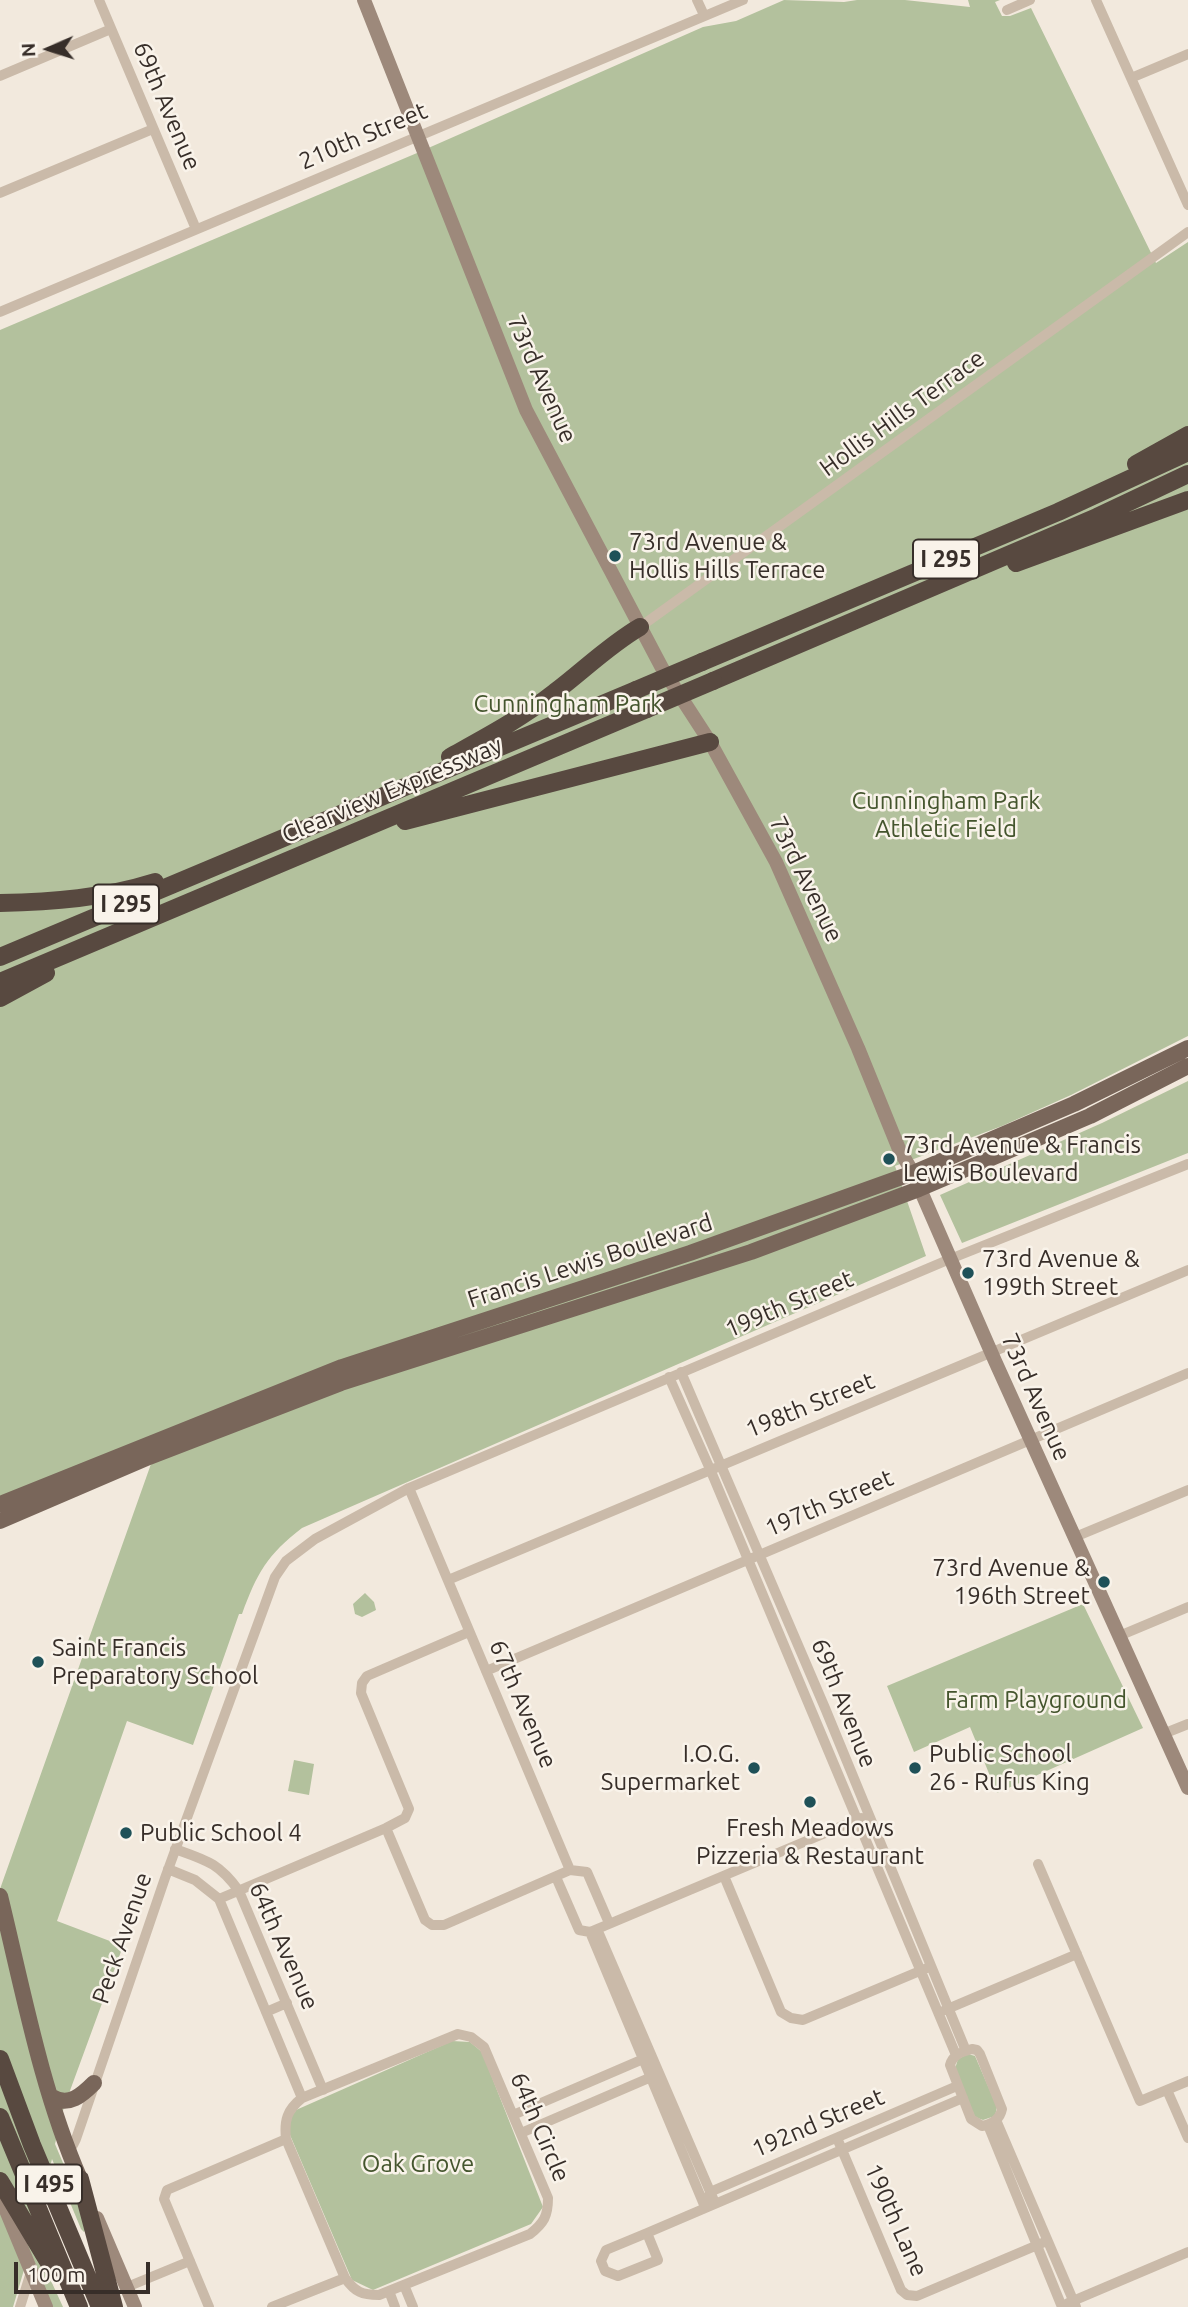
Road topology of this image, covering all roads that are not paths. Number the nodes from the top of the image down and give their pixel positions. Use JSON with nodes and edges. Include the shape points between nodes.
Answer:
{"nodes":[{"id":1,"x":99,"y":0,"type":"edge"},
{"id":2,"x":363,"y":0,"type":"edge"},
{"id":3,"x":697,"y":0,"type":"edge"},
{"id":4,"x":743,"y":0,"type":"edge"},
{"id":5,"x":1030,"y":0,"type":"edge"},
{"id":6,"x":1096,"y":0,"type":"edge"},
{"id":7,"x":1007,"y":10,"type":"dead end"},
{"id":8,"x":704,"y":15,"type":"junction"},
{"id":9,"x":111,"y":29,"type":"junction"},
{"id":10,"x":1188,"y":54,"type":"edge"},
{"id":11,"x":0,"y":76,"type":"edge"},
{"id":12,"x":1131,"y":78,"type":"junction"},
{"id":13,"x":153,"y":129,"type":"junction"},
{"id":14,"x":418,"y":135,"type":"junction"},
{"id":15,"x":0,"y":193,"type":"edge"},
{"id":16,"x":1188,"y":205,"type":"edge"},
{"id":17,"x":196,"y":229,"type":"junction"},
{"id":18,"x":1188,"y":232,"type":"edge"},
{"id":19,"x":0,"y":312,"type":"edge"},
{"id":20,"x":1188,"y":435,"type":"edge"},
{"id":21,"x":1188,"y":452,"type":"edge"},
{"id":22,"x":1188,"y":474,"type":"edge"},
{"id":23,"x":1188,"y":500,"type":"edge"},
{"id":24,"x":988,"y":541,"type":"junction"},
{"id":25,"x":851,"y":623,"type":"junction"},
{"id":26,"x":640,"y":627,"type":"junction"},
{"id":27,"x":710,"y":742,"type":"junction"},
{"id":28,"x":353,"y":809,"type":"junction"},
{"id":29,"x":334,"y":841,"type":"junction"},
{"id":30,"x":252,"y":851,"type":"junction"},
{"id":31,"x":0,"y":903,"type":"edge"},
{"id":32,"x":135,"y":925,"type":"junction"},
{"id":33,"x":0,"y":957,"type":"edge"},
{"id":34,"x":0,"y":982,"type":"edge"},
{"id":35,"x":0,"y":998,"type":"edge"},
{"id":36,"x":1188,"y":1048,"type":"edge"},
{"id":37,"x":1188,"y":1066,"type":"edge"},
{"id":38,"x":1188,"y":1164,"type":"edge"},
{"id":39,"x":913,"y":1173,"type":"junction"},
{"id":40,"x":919,"y":1189,"type":"junction"},
{"id":41,"x":950,"y":1259,"type":"junction"},
{"id":42,"x":1188,"y":1270,"type":"edge"},
{"id":43,"x":991,"y":1352,"type":"junction"},
{"id":44,"x":681,"y":1372,"type":"junction"},
{"id":45,"x":1188,"y":1373,"type":"edge"},
{"id":46,"x":669,"y":1377,"type":"junction"},
{"id":47,"x":1030,"y":1440,"type":"junction"},
{"id":48,"x":715,"y":1467,"type":"junction"},
{"id":49,"x":409,"y":1488,"type":"junction"},
{"id":50,"x":1188,"y":1490,"type":"edge"},
{"id":51,"x":0,"y":1504,"type":"edge"},
{"id":52,"x":0,"y":1521,"type":"edge"},
{"id":53,"x":1075,"y":1537,"type":"junction"},
{"id":54,"x":760,"y":1555,"type":"junction"},
{"id":55,"x":748,"y":1560,"type":"junction"},
{"id":56,"x":448,"y":1580,"type":"junction"},
{"id":57,"x":1188,"y":1607,"type":"edge"},
{"id":58,"x":469,"y":1632,"type":"junction"},
{"id":59,"x":1119,"y":1636,"type":"junction"},
{"id":60,"x":486,"y":1671,"type":"junction"},
{"id":61,"x":1188,"y":1724,"type":"edge"},
{"id":62,"x":1163,"y":1734,"type":"junction"},
{"id":63,"x":1188,"y":1788,"type":"edge"},
{"id":64,"x":868,"y":1815,"type":"junction"},
{"id":65,"x":857,"y":1820,"type":"junction"},
{"id":66,"x":386,"y":1828,"type":"junction"},
{"id":67,"x":175,"y":1849,"type":"junction"},
{"id":68,"x":1038,"y":1864,"type":"dead end"},
{"id":69,"x":168,"y":1869,"type":"junction"},
{"id":70,"x":570,"y":1870,"type":"junction"},
{"id":71,"x":724,"y":1876,"type":"junction"},
{"id":72,"x":556,"y":1877,"type":"junction"},
{"id":73,"x":239,"y":1891,"type":"junction"},
{"id":74,"x":0,"y":1896,"type":"edge"},
{"id":75,"x":219,"y":1899,"type":"junction"},
{"id":76,"x":609,"y":1923,"type":"junction"},
{"id":77,"x":594,"y":1930,"type":"junction"},
{"id":78,"x":1077,"y":1954,"type":"junction"},
{"id":79,"x":926,"y":1968,"type":"junction"},
{"id":80,"x":287,"y":2003,"type":"junction"},
{"id":81,"x":948,"y":2008,"type":"junction"},
{"id":82,"x":266,"y":2012,"type":"junction"},
{"id":83,"x":938,"y":2012,"type":"junction"},
{"id":84,"x":961,"y":2053,"type":"junction"},
{"id":85,"x":648,"y":2057,"type":"junction"},
{"id":86,"x":0,"y":2059,"type":"edge"},
{"id":87,"x":656,"y":2075,"type":"junction"},
{"id":88,"x":1188,"y":2081,"type":"edge"},
{"id":89,"x":94,"y":2084,"type":"junction"},
{"id":90,"x":957,"y":2086,"type":"junction"},
{"id":91,"x":323,"y":2090,"type":"junction"},
{"id":92,"x":1167,"y":2090,"type":"junction"},
{"id":93,"x":52,"y":2098,"type":"junction"},
{"id":94,"x":302,"y":2098,"type":"junction"},
{"id":95,"x":962,"y":2098,"type":"junction"},
{"id":96,"x":513,"y":2115,"type":"junction"},
{"id":97,"x":0,"y":2117,"type":"edge"},
{"id":98,"x":992,"y":2122,"type":"junction"},
{"id":99,"x":521,"y":2133,"type":"junction"},
{"id":100,"x":837,"y":2138,"type":"junction"},
{"id":101,"x":1188,"y":2138,"type":"edge"},
{"id":102,"x":286,"y":2139,"type":"junction"},
{"id":103,"x":66,"y":2148,"type":"junction"},
{"id":104,"x":842,"y":2150,"type":"junction"},
{"id":105,"x":80,"y":2179,"type":"junction"},
{"id":106,"x":0,"y":2181,"type":"edge"},
{"id":107,"x":710,"y":2192,"type":"junction"},
{"id":108,"x":0,"y":2196,"type":"edge"},
{"id":109,"x":710,"y":2205,"type":"junction"},
{"id":110,"x":647,"y":2233,"type":"junction"},
{"id":111,"x":1047,"y":2241,"type":"junction"},
{"id":112,"x":1035,"y":2246,"type":"junction"},
{"id":113,"x":1188,"y":2252,"type":"edge"},
{"id":114,"x":190,"y":2261,"type":"junction"},
{"id":115,"x":31,"y":2272,"type":"junction"},
{"id":116,"x":345,"y":2278,"type":"junction"},
{"id":117,"x":404,"y":2285,"type":"junction"},
{"id":118,"x":127,"y":2287,"type":"junction"},
{"id":119,"x":389,"y":2291,"type":"junction"},
{"id":120,"x":1075,"y":2304,"type":"edge"},
{"id":121,"x":20,"y":2307,"type":"edge"},
{"id":122,"x":46,"y":2307,"type":"edge"},
{"id":123,"x":71,"y":2307,"type":"edge"},
{"id":124,"x":79,"y":2307,"type":"edge"},
{"id":125,"x":100,"y":2307,"type":"edge"},
{"id":126,"x":114,"y":2307,"type":"edge"},
{"id":127,"x":135,"y":2307,"type":"edge"},
{"id":128,"x":209,"y":2307,"type":"edge"},
{"id":129,"x":272,"y":2307,"type":"edge"},
{"id":130,"x":395,"y":2307,"type":"edge"},
{"id":131,"x":413,"y":2307,"type":"edge"},
{"id":132,"x":1062,"y":2307,"type":"edge"}],
"edges":[{"from":1,"to":9,"type":"street","name":"69th Avenue"},
{"from":2,"to":14,"type":"street","name":"73rd Avenue"},
{"from":3,"to":8,"type":"street"},
{"from":4,"to":8,"type":"street","name":"210th Street"},
{"from":5,"to":7,"type":"street"},
{"from":6,"to":12,"type":"street"},
{"from":8,"to":14,"type":"street","name":"210th Street"},
{"from":9,"to":11,"type":"street"},
{"from":9,"to":13,"type":"street","name":"69th Avenue"},
{"from":10,"to":12,"type":"street"},
{"from":12,"to":16,"type":"street"},
{"from":13,"to":15,"type":"street"},
{"from":13,"to":17,"type":"street","name":"69th Avenue"},
{"from":14,"to":17,"type":"street","name":"210th Street"},
{"from":14,"to":26,"type":"street","name":"73rd Avenue","via":[[526,410]]},
{"from":17,"to":19,"type":"street","name":"210th Street"},
{"from":18,"to":26,"type":"street","name":"Hollis Hills Terrace"},
{"from":20,"to":24,"type":"highway"},
{"from":21,"to":24,"type":"highway","name":"Clearview Expressway","number":"I 295"},
{"from":22,"to":25,"type":"highway","name":"Clearview Expressway","number":"I 295"},
{"from":23,"to":25,"type":"highway"},
{"from":24,"to":28,"type":"highway","name":"Clearview Expressway","number":"I 295","bridge":true},
{"from":25,"to":29,"type":"highway","name":"Clearview Expressway","number":"I 295","bridge":true},
{"from":26,"to":27,"type":"street","name":"73rd Avenue"},
{"from":26,"to":28,"type":"highway","via":[[517,719]]},
{"from":27,"to":29,"type":"highway"},
{"from":27,"to":39,"type":"street","name":"73rd Avenue","via":[[776,862]]},
{"from":28,"to":30,"type":"highway","name":"Clearview Expressway","number":"I 295"},
{"from":29,"to":32,"type":"highway","name":"Clearview Expressway","number":"I 295"},
{"from":30,"to":31,"type":"highway","via":[[106,894]]},
{"from":30,"to":33,"type":"highway","name":"Clearview Expressway","number":"I 295"},
{"from":32,"to":34,"type":"highway","name":"Clearview Expressway","number":"I 295"},
{"from":32,"to":35,"type":"highway"},
{"from":36,"to":39,"type":"main road","name":"Francis Lewis Boulevard","via":[[1074,1104]]},
{"from":37,"to":40,"type":"main road","name":"Francis Lewis Boulevard","via":[[1090,1116]]},
{"from":38,"to":41,"type":"street","name":"199th Street"},
{"from":39,"to":40,"type":"street","name":"73rd Avenue"},
{"from":39,"to":51,"type":"main road","name":"Francis Lewis Boulevard","via":[[690,1253],[342,1367]]},
{"from":40,"to":41,"type":"street","name":"73rd Avenue"},
{"from":40,"to":52,"type":"main road","name":"Francis Lewis Boulevard","via":[[751,1252],[341,1383]]},
{"from":41,"to":43,"type":"street","name":"73rd Avenue"},
{"from":41,"to":44,"type":"street","name":"199th Street"},
{"from":42,"to":43,"type":"street","name":"198th Street"},
{"from":43,"to":47,"type":"street","name":"73rd Avenue"},
{"from":43,"to":48,"type":"street","name":"198th Street"},
{"from":44,"to":46,"type":"street","name":"199th Street"},
{"from":44,"to":48,"type":"street","name":"69th Avenue"},
{"from":45,"to":47,"type":"street","name":"197th Street"},
{"from":46,"to":48,"type":"street","name":"69th Avenue"},
{"from":46,"to":49,"type":"street","name":"199th Street"},
{"from":47,"to":53,"type":"street","name":"73rd Avenue"},
{"from":47,"to":54,"type":"street","name":"197th Street"},
{"from":48,"to":54,"type":"street","name":"69th Avenue"},
{"from":48,"to":55,"type":"street","name":"69th Avenue"},
{"from":48,"to":56,"type":"street","name":"198th Street"},
{"from":49,"to":56,"type":"street","name":"67th Avenue"},
{"from":49,"to":67,"type":"street","name":"Peck Avenue","via":[[286,1560],[275,1577]]},
{"from":50,"to":53,"type":"street"},
{"from":53,"to":59,"type":"street","name":"73rd Avenue"},
{"from":54,"to":55,"type":"street","name":"197th Street"},
{"from":54,"to":64,"type":"street","name":"69th Avenue"},
{"from":55,"to":60,"type":"street","name":"197th Street"},
{"from":55,"to":65,"type":"street","name":"69th Avenue"},
{"from":56,"to":58,"type":"street","name":"67th Avenue"},
{"from":57,"to":59,"type":"street"},
{"from":58,"to":60,"type":"street","name":"67th Avenue"},
{"from":58,"to":66,"type":"street","via":[[368,1676],[362,1683],[361,1693],[409,1809],[405,1818]]},
{"from":59,"to":62,"type":"street","name":"73rd Avenue"},
{"from":60,"to":70,"type":"street","name":"67th Avenue"},
{"from":61,"to":62,"type":"street"},
{"from":62,"to":63,"type":"street","name":"73rd Avenue"},
{"from":64,"to":65,"type":"street"},
{"from":64,"to":79,"type":"street","name":"69th Avenue"},
{"from":65,"to":71,"type":"street"},
{"from":65,"to":79,"type":"street","name":"69th Avenue"},
{"from":66,"to":72,"type":"street","via":[[425,1920],[432,1926]]},
{"from":66,"to":73,"type":"street"},
{"from":67,"to":69,"type":"street","name":"Peck Avenue"},
{"from":67,"to":73,"type":"street","name":"64th Avenue","via":[[225,1872]]},
{"from":68,"to":78,"type":"street"},
{"from":69,"to":75,"type":"street","name":"64th Avenue","via":[[195,1880]]},
{"from":69,"to":89,"type":"street","name":"Peck Avenue"},
{"from":70,"to":72,"type":"street"},
{"from":70,"to":76,"type":"street","name":"67th Avenue","via":[[587,1872]]},
{"from":71,"to":76,"type":"street"},
{"from":71,"to":79,"type":"street","via":[[781,2012],[791,2018],[803,2020]]},
{"from":72,"to":77,"type":"street","via":[[579,1930]]},
{"from":73,"to":75,"type":"street"},
{"from":73,"to":80,"type":"street","name":"64th Avenue"},
{"from":74,"to":93,"type":"main road"},
{"from":75,"to":82,"type":"street","name":"64th Avenue"},
{"from":76,"to":77,"type":"street"},
{"from":77,"to":85,"type":"street"},
{"from":78,"to":81,"type":"street"},
{"from":78,"to":92,"type":"street","via":[[1140,2101]]},
{"from":79,"to":81,"type":"street","name":"69th Avenue"},
{"from":79,"to":83,"type":"street","name":"69th Avenue"},
{"from":80,"to":82,"type":"street"},
{"from":80,"to":91,"type":"street","name":"64th Avenue"},
{"from":81,"to":83,"type":"street"},
{"from":81,"to":84,"type":"street","name":"69th Avenue"},
{"from":82,"to":94,"type":"street","name":"64th Avenue"},
{"from":83,"to":84,"type":"street","name":"69th Avenue"},
{"from":84,"to":90,"type":"street","name":"69th Avenue","via":[[950,2065]]},
{"from":84,"to":98,"type":"street","name":"69th Avenue","via":[[977,2050],[983,2060],[1001,2103],[1001,2116]]},
{"from":85,"to":87,"type":"street"},
{"from":85,"to":96,"type":"street"},
{"from":86,"to":125,"type":"highway","number":"I 495"},
{"from":87,"to":99,"type":"street"},
{"from":87,"to":107,"type":"street"},
{"from":87,"to":109,"type":"street"},
{"from":88,"to":92,"type":"street"},
{"from":89,"to":93,"type":"main road","via":[[69,2101]]},
{"from":89,"to":103,"type":"street","name":"Peck Avenue","via":[[76,2139]]},
{"from":90,"to":95,"type":"street","name":"69th Avenue"},
{"from":90,"to":100,"type":"street","name":"192nd Street"},
{"from":91,"to":94,"type":"street","name":"64th Circle"},
{"from":91,"to":96,"type":"street","name":"64th Circle","via":[[458,2034],[484,2047]]},
{"from":92,"to":101,"type":"street"},
{"from":93,"to":103,"type":"main road"},
{"from":94,"to":102,"type":"street","via":[[290,2108],[284,2124]]},
{"from":95,"to":98,"type":"street","name":"69th Avenue","via":[[977,2124]]},
{"from":95,"to":104,"type":"street","name":"192nd Street"},
{"from":96,"to":99,"type":"street","name":"64th Circle"},
{"from":97,"to":124,"type":"highway","number":"I 495"},
{"from":98,"to":111,"type":"street","name":"69th Avenue"},
{"from":98,"to":112,"type":"street","name":"69th Avenue"},
{"from":99,"to":117,"type":"street","name":"64th Circle","via":[[548,2198],[542,2224],[530,2234]]},
{"from":100,"to":104,"type":"street","name":"190th Lane"},
{"from":100,"to":107,"type":"street","name":"192nd Street"},
{"from":102,"to":114,"type":"street","via":[[167,2190],[164,2199]]},
{"from":102,"to":116,"type":"street"},
{"from":103,"to":105,"type":"main road"},
{"from":104,"to":109,"type":"street","name":"192nd Street"},
{"from":104,"to":112,"type":"street","name":"190th Lane","via":[[907,2295],[917,2296]]},
{"from":105,"to":118,"type":"street"},
{"from":105,"to":126,"type":"highway"},
{"from":106,"to":123,"type":"highway"},
{"from":107,"to":109,"type":"street"},
{"from":108,"to":115,"type":"street"},
{"from":109,"to":110,"type":"street","name":"192nd Street"},
{"from":110,"to":110,"type":"street","name":"192nd Street","via":[[606,2250],[601,2261],[605,2272],[618,2276],[658,2260]]},
{"from":111,"to":112,"type":"street","name":"190th Lane"},
{"from":111,"to":120,"type":"street","name":"69th Avenue"},
{"from":112,"to":132,"type":"street","name":"69th Avenue"},
{"from":113,"to":120,"type":"street"},
{"from":114,"to":118,"type":"street"},
{"from":114,"to":128,"type":"street"},
{"from":115,"to":121,"type":"street"},
{"from":115,"to":122,"type":"street"},
{"from":116,"to":119,"type":"street","name":"64th Circle","via":[[363,2295]]},
{"from":116,"to":129,"type":"street"},
{"from":117,"to":119,"type":"street","name":"64th Circle"},
{"from":117,"to":131,"type":"street"},
{"from":118,"to":127,"type":"street"},
{"from":119,"to":130,"type":"street"},
{"from":120,"to":132,"type":"street"}]}
